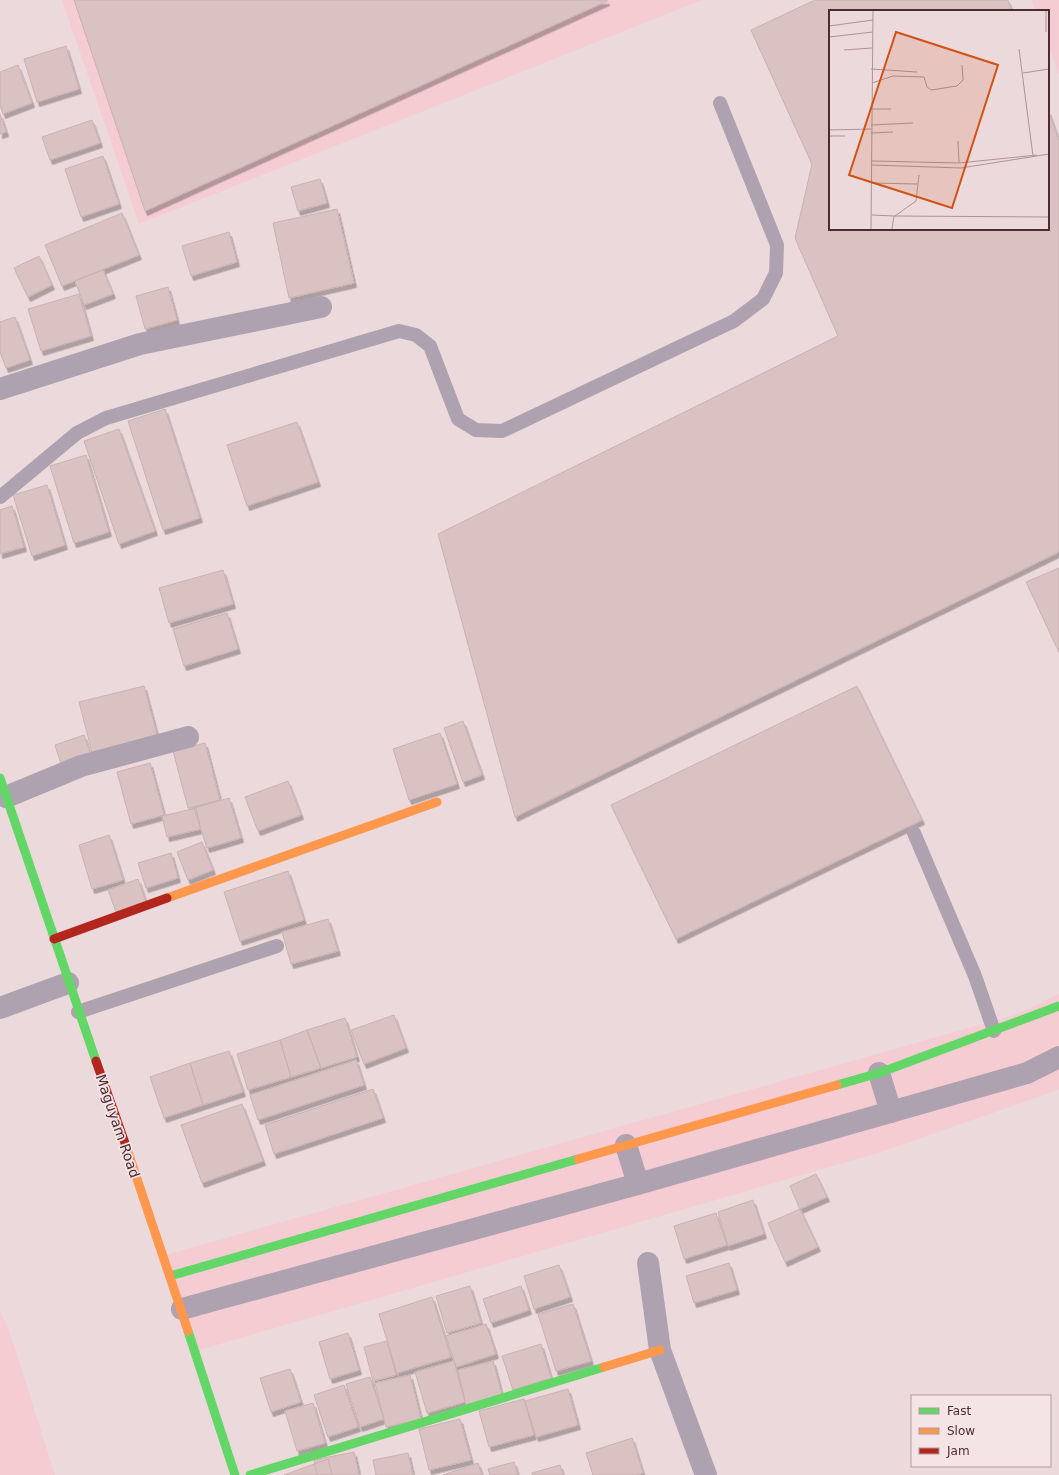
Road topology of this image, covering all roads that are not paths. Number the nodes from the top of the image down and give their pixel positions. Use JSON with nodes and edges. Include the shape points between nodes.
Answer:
{"nodes":[{"id":1,"x":720,"y":103,"type":"dead end"},
{"id":2,"x":321,"y":307,"type":"dead end"},
{"id":3,"x":0,"y":389,"type":"edge"},
{"id":4,"x":0,"y":497,"type":"edge"},
{"id":5,"x":188,"y":737,"type":"dead end"},
{"id":6,"x":3,"y":787,"type":"edge"},
{"id":7,"x":437,"y":802,"type":"dead end"},
{"id":8,"x":914,"y":833,"type":"dead end"},
{"id":9,"x":54,"y":939,"type":"junction"},
{"id":10,"x":277,"y":946,"type":"dead end"},
{"id":11,"x":68,"y":984,"type":"junction"},
{"id":12,"x":1059,"y":1006,"type":"edge"},
{"id":13,"x":0,"y":1008,"type":"edge"},
{"id":14,"x":78,"y":1012,"type":"junction"},
{"id":15,"x":994,"y":1031,"type":"junction"},
{"id":16,"x":1059,"y":1057,"type":"edge"},
{"id":17,"x":879,"y":1073,"type":"junction"},
{"id":18,"x":891,"y":1112,"type":"junction"},
{"id":19,"x":626,"y":1145,"type":"junction"},
{"id":20,"x":638,"y":1184,"type":"junction"},
{"id":21,"x":648,"y":1264,"type":"dead end"},
{"id":22,"x":170,"y":1276,"type":"junction"},
{"id":23,"x":182,"y":1309,"type":"junction"},
{"id":24,"x":660,"y":1350,"type":"junction"},
{"id":25,"x":236,"y":1475,"type":"edge"},
{"id":26,"x":250,"y":1475,"type":"edge"},
{"id":27,"x":706,"y":1475,"type":"edge"}],
"edges":[{"from":1,"to":4,"type":"lane","via":[[777,245],[776,273],[762,299],[734,321],[502,431],[476,430],[458,419],[430,346],[416,335],[399,331],[106,418],[77,433]]},
{"from":2,"to":3,"type":"street","via":[[140,344]]},
{"from":5,"to":6,"type":"street"},
{"from":6,"to":9,"type":"street","name":"Maguyam Road"},
{"from":7,"to":9,"type":"street"},
{"from":8,"to":15,"type":"lane","via":[[974,976]]},
{"from":9,"to":11,"type":"street","name":"Maguyam Road"},
{"from":10,"to":14,"type":"lane"},
{"from":11,"to":13,"type":"street"},
{"from":11,"to":14,"type":"street","name":"Maguyam Road"},
{"from":12,"to":15,"type":"street"},
{"from":14,"to":22,"type":"street","name":"Maguyam Road"},
{"from":15,"to":17,"type":"street"},
{"from":16,"to":18,"type":"street","via":[[1027,1073]]},
{"from":17,"to":18,"type":"street"},
{"from":17,"to":19,"type":"street"},
{"from":18,"to":20,"type":"street"},
{"from":19,"to":20,"type":"street"},
{"from":19,"to":22,"type":"street"},
{"from":20,"to":23,"type":"street"},
{"from":21,"to":24,"type":"street"},
{"from":22,"to":23,"type":"street","name":"Maguyam Road"},
{"from":23,"to":25,"type":"street","name":"Maguyam Road"},
{"from":24,"to":26,"type":"street"},
{"from":24,"to":27,"type":"street"}]}
